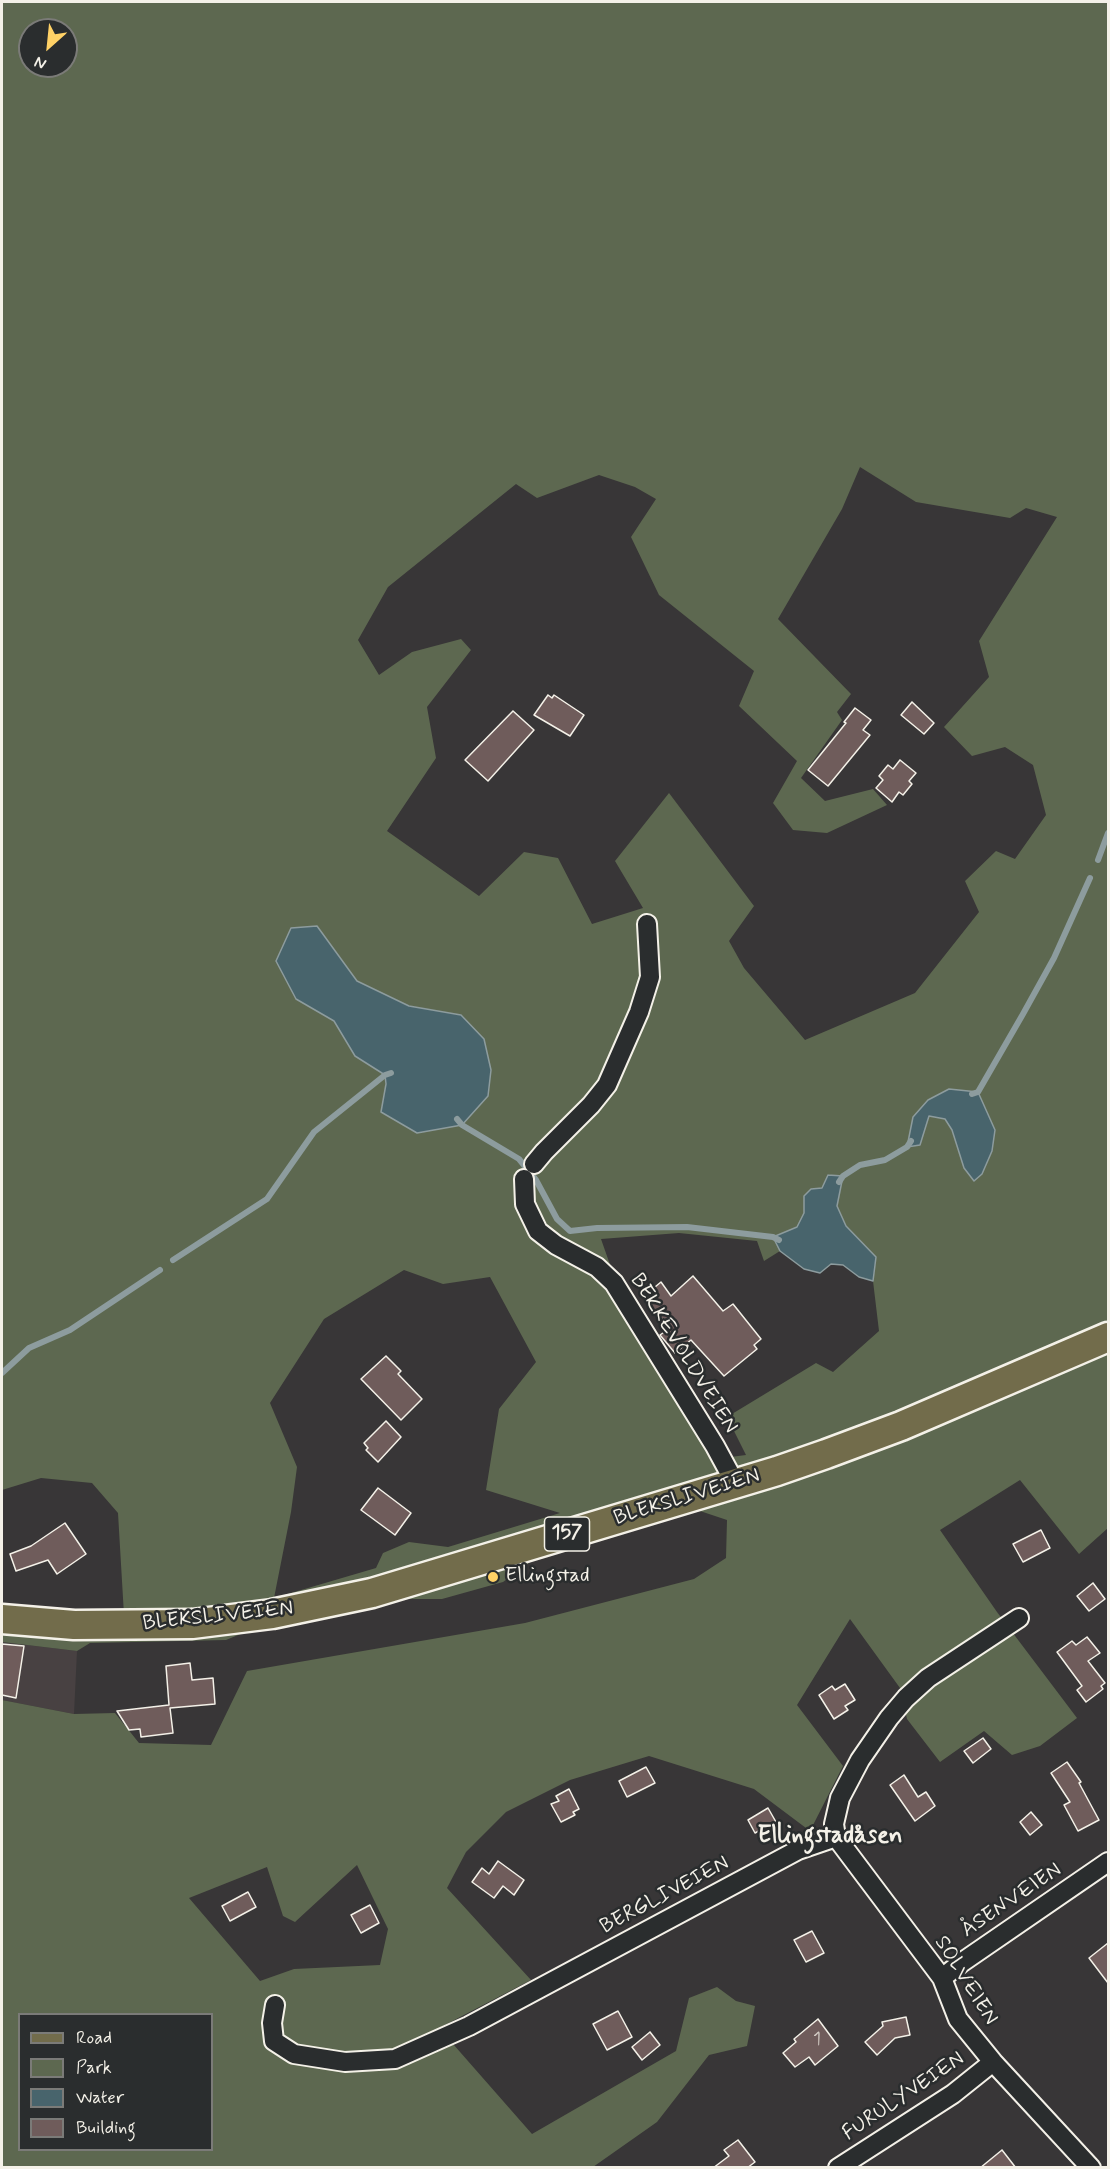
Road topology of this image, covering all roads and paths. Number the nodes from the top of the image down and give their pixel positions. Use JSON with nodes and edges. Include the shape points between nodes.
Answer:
{"nodes":[{"id":1,"x":647,"y":924,"type":"dead end"},
{"id":2,"x":1108,"y":1337,"type":"edge"},
{"id":3,"x":735,"y":1483,"type":"junction"},
{"id":4,"x":1018,"y":1618,"type":"dead end"},
{"id":5,"x":2,"y":1619,"type":"edge"},
{"id":6,"x":836,"y":1837,"type":"junction"},
{"id":7,"x":1108,"y":1862,"type":"edge"},
{"id":8,"x":942,"y":1978,"type":"junction"},
{"id":9,"x":274,"y":2005,"type":"dead end"},
{"id":10,"x":993,"y":2062,"type":"junction"},
{"id":11,"x":838,"y":2168,"type":"edge"},
{"id":12,"x":1091,"y":2168,"type":"edge"}],
"edges":[{"from":1,"to":3,"type":"street","name":"BEKKEVOLDVEIEN","via":[[650,977],[639,1012],[607,1085],[529,1171],[525,1204],[538,1231],[597,1267],[614,1283]]},
{"from":2,"to":3,"type":"main road","name":"BLEKSLIVEIEN","number":"157","via":[[901,1426]]},
{"from":3,"to":5,"type":"main road","name":"BLEKSLIVEIEN","number":"157","via":[[436,1575],[272,1614],[151,1625],[74,1625]]},
{"from":4,"to":6,"type":"street","via":[[928,1678],[889,1718],[840,1798],[834,1824]]},
{"from":6,"to":8,"type":"street","name":"SOLVEIEN"},
{"from":6,"to":9,"type":"street","name":"BERGLIVEIEN","via":[[798,1850],[469,2026],[395,2059],[345,2062],[294,2054],[274,2041]]},
{"from":7,"to":8,"type":"street","name":"ÅSENVEIEN"},
{"from":8,"to":10,"type":"street","name":"SOLVEIEN","via":[[958,2019]]},
{"from":10,"to":11,"type":"street","name":"FURULYVEIEN","via":[[953,2094]]},
{"from":10,"to":12,"type":"street","name":"SOLVEIEN"}]}
